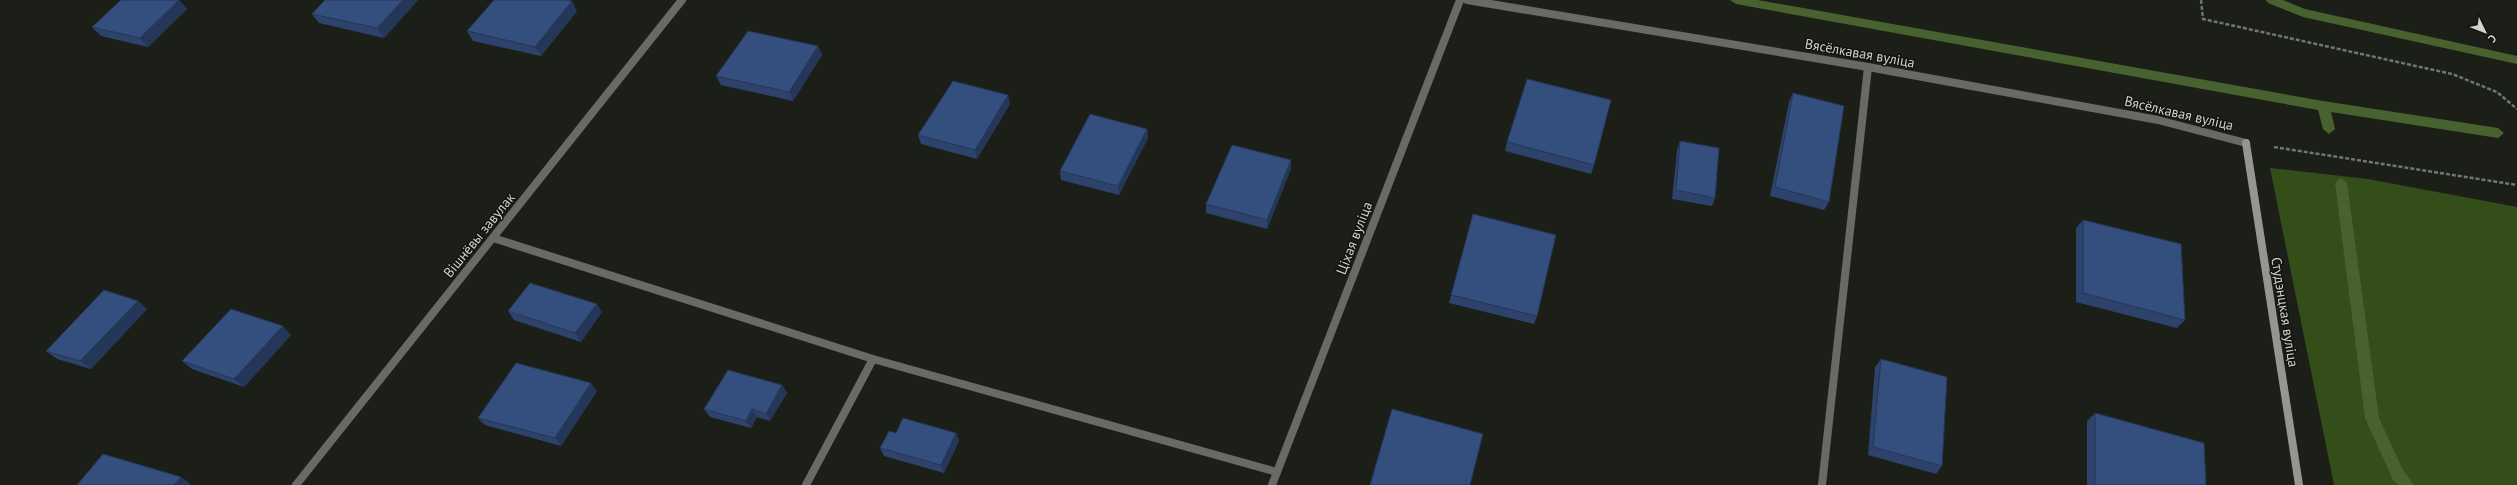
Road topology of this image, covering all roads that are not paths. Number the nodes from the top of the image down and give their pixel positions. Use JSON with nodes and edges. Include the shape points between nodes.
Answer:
{"nodes":[{"id":1,"x":682,"y":0,"type":"edge"},
{"id":2,"x":1460,"y":0,"type":"edge"},
{"id":3,"x":1467,"y":0,"type":"edge"},
{"id":4,"x":1868,"y":67,"type":"junction"},
{"id":5,"x":2246,"y":143,"type":"joint"},
{"id":6,"x":493,"y":238,"type":"junction"},
{"id":7,"x":873,"y":359,"type":"junction"},
{"id":8,"x":1277,"y":472,"type":"junction"},
{"id":9,"x":296,"y":485,"type":"edge"},
{"id":10,"x":806,"y":485,"type":"edge"},
{"id":11,"x":1272,"y":485,"type":"edge"},
{"id":12,"x":1822,"y":485,"type":"edge"},
{"id":13,"x":2299,"y":485,"type":"edge"}],
"edges":[{"from":1,"to":6,"type":"street","name":"Вішнёвы завулак"},
{"from":2,"to":8,"type":"street","name":"Ціхая вуліца"},
{"from":3,"to":4,"type":"street","name":"Вясёлкавая вуліца"},
{"from":4,"to":5,"type":"street","name":"Вясёлкавая вуліца","via":[[2158,120]]},
{"from":4,"to":12,"type":"street"},
{"from":5,"to":13,"type":"street","name":"Студэнцкая вуліца"},
{"from":6,"to":7,"type":"street"},
{"from":6,"to":9,"type":"street","name":"Вішнёвы завулак"},
{"from":7,"to":8,"type":"street"},
{"from":7,"to":10,"type":"street"},
{"from":8,"to":11,"type":"street","name":"Ціхая вуліца"}]}
